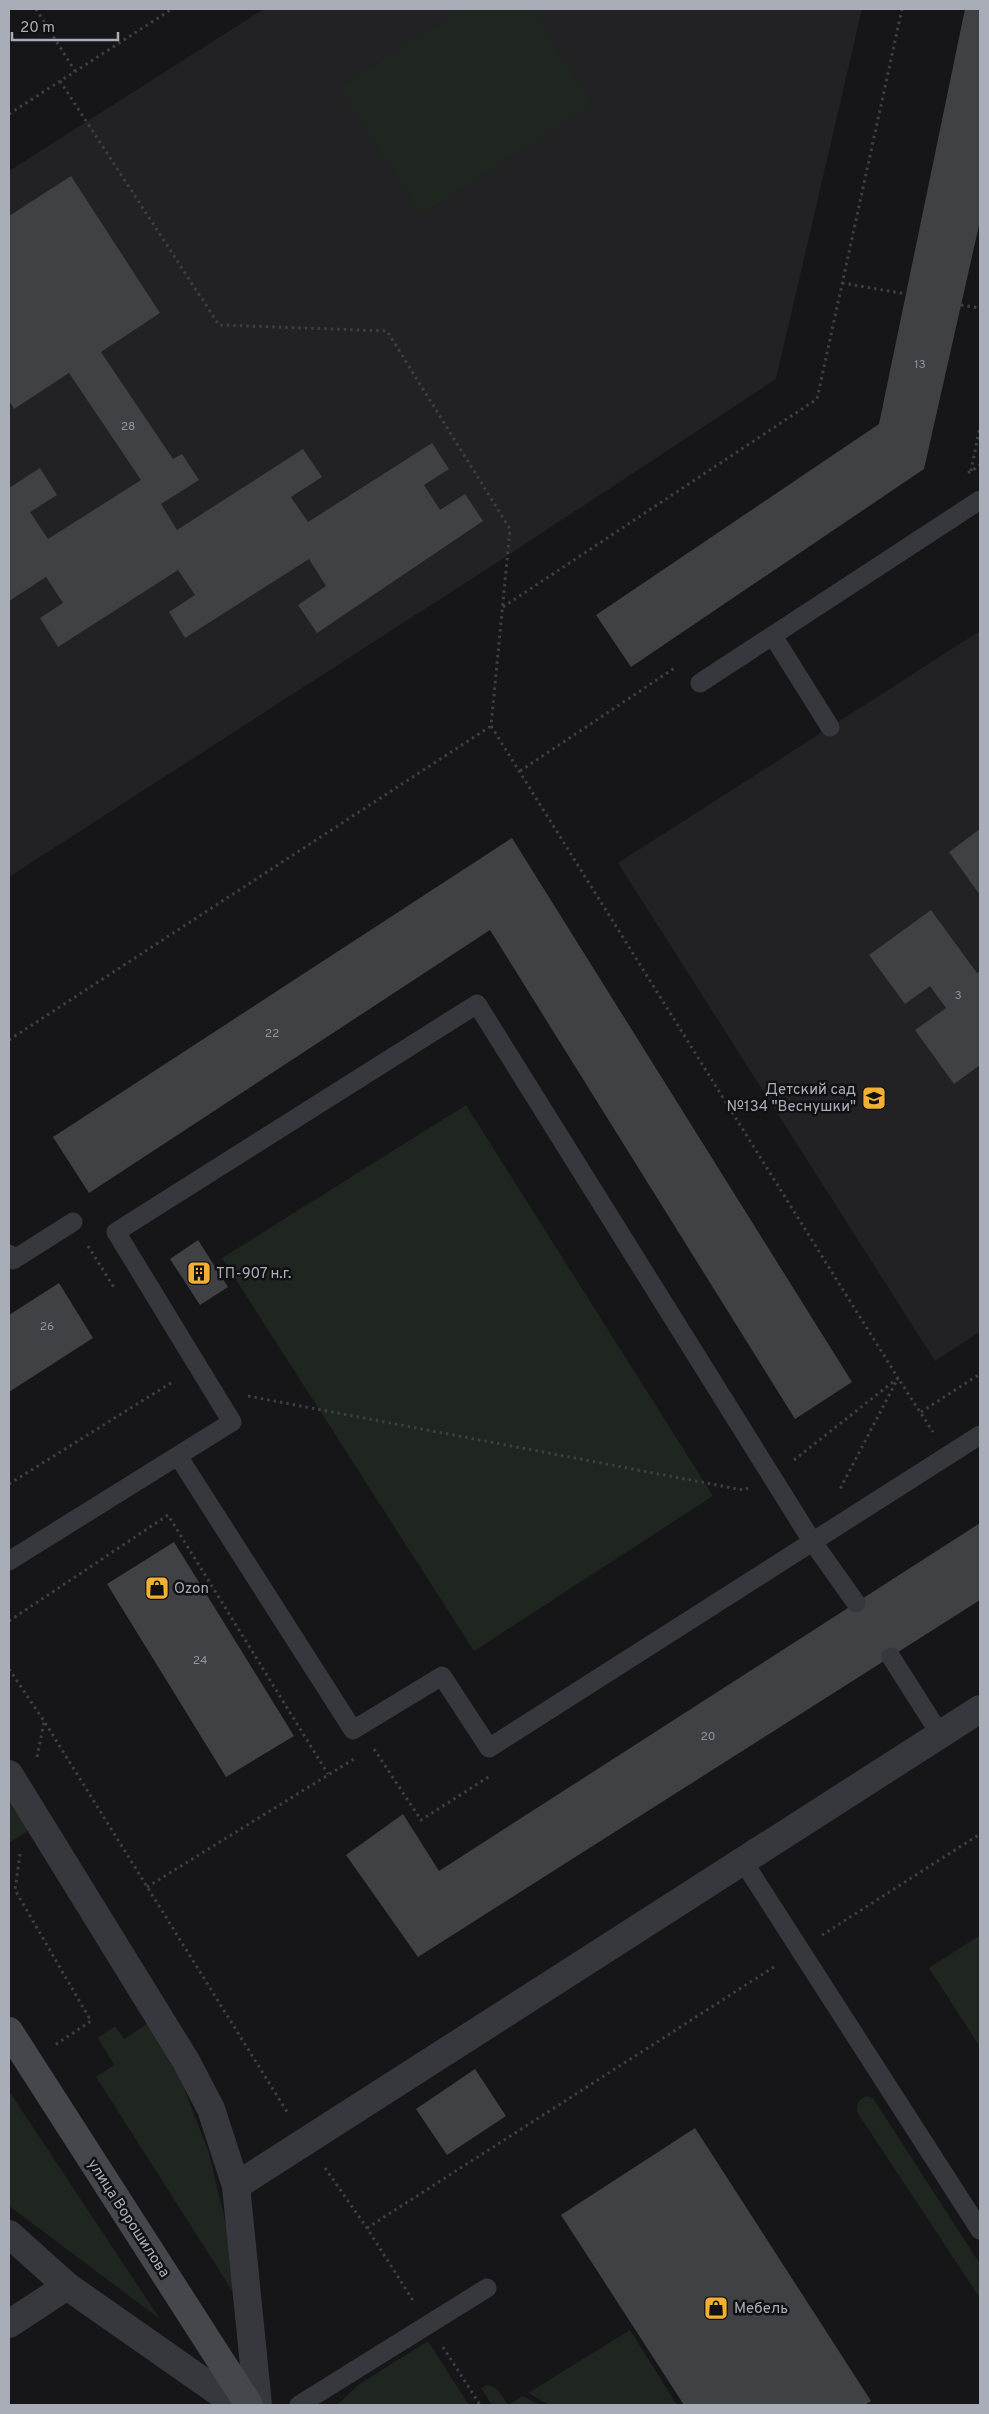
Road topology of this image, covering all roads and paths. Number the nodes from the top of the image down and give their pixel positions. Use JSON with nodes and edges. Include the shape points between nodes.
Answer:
{"nodes":[{"id":1,"x":36,"y":9,"type":"edge"},
{"id":2,"x":172,"y":9,"type":"edge"},
{"id":3,"x":902,"y":9,"type":"edge"},
{"id":4,"x":75,"y":71,"type":"junction"},
{"id":5,"x":60,"y":81,"type":"junction"},
{"id":6,"x":9,"y":114,"type":"edge"},
{"id":7,"x":842,"y":283,"type":"junction"},
{"id":8,"x":906,"y":294,"type":"dead end"},
{"id":9,"x":961,"y":304,"type":"dead end"},
{"id":10,"x":980,"y":308,"type":"edge"},
{"id":11,"x":980,"y":426,"type":"edge"},
{"id":12,"x":971,"y":471,"type":"dead end"},
{"id":13,"x":980,"y":500,"type":"edge"},
{"id":14,"x":503,"y":607,"type":"junction"},
{"id":15,"x":773,"y":636,"type":"junction"},
{"id":16,"x":700,"y":683,"type":"dead end"},
{"id":17,"x":491,"y":726,"type":"junction"},
{"id":18,"x":830,"y":727,"type":"dead end"},
{"id":19,"x":9,"y":1040,"type":"edge"},
{"id":20,"x":73,"y":1222,"type":"joint"},
{"id":21,"x":9,"y":1254,"type":"edge"},
{"id":22,"x":118,"y":1294,"type":"dead end"},
{"id":23,"x":169,"y":1374,"type":"dead end"},
{"id":24,"x":980,"y":1374,"type":"edge"},
{"id":25,"x":898,"y":1378,"type":"junction"},
{"id":26,"x":174,"y":1382,"type":"junction"},
{"id":27,"x":213,"y":1389,"type":"junction"},
{"id":28,"x":921,"y":1412,"type":"junction"},
{"id":29,"x":980,"y":1435,"type":"edge"},
{"id":30,"x":178,"y":1456,"type":"junction"},
{"id":31,"x":948,"y":1456,"type":"junction"},
{"id":32,"x":771,"y":1476,"type":"junction"},
{"id":33,"x":9,"y":1484,"type":"edge"},
{"id":34,"x":835,"y":1498,"type":"dead end"},
{"id":35,"x":812,"y":1541,"type":"junction"},
{"id":36,"x":9,"y":1561,"type":"edge"},
{"id":37,"x":856,"y":1603,"type":"dead end"},
{"id":38,"x":9,"y":1621,"type":"edge"},
{"id":39,"x":892,"y":1657,"type":"dead end"},
{"id":40,"x":9,"y":1669,"type":"edge"},
{"id":41,"x":980,"y":1709,"type":"edge"},
{"id":42,"x":44,"y":1721,"type":"junction"},
{"id":43,"x":940,"y":1734,"type":"junction"},
{"id":44,"x":9,"y":1774,"type":"edge"},
{"id":45,"x":328,"y":1774,"type":"dead end"},
{"id":46,"x":27,"y":1803,"type":"junction"},
{"id":47,"x":980,"y":1834,"type":"edge"},
{"id":48,"x":20,"y":1851,"type":"dead end"},
{"id":49,"x":743,"y":1861,"type":"junction"},
{"id":50,"x":800,"y":1949,"type":"junction"},
{"id":51,"x":9,"y":2031,"type":"edge"},
{"id":52,"x":28,"y":2062,"type":"junction"},
{"id":53,"x":306,"y":2141,"type":"junction"},
{"id":54,"x":236,"y":2186,"type":"junction"},
{"id":55,"x":367,"y":2228,"type":"junction"},
{"id":56,"x":980,"y":2230,"type":"edge"},
{"id":57,"x":9,"y":2234,"type":"edge"},
{"id":58,"x":67,"y":2286,"type":"junction"},
{"id":59,"x":487,"y":2288,"type":"dead end"},
{"id":60,"x":9,"y":2324,"type":"edge"},
{"id":61,"x":428,"y":2325,"type":"junction"},
{"id":62,"x":237,"y":2405,"type":"edge"},
{"id":63,"x":249,"y":2405,"type":"edge"},
{"id":64,"x":258,"y":2405,"type":"edge"},
{"id":65,"x":299,"y":2405,"type":"edge"},
{"id":66,"x":480,"y":2405,"type":"edge"}],
"edges":[{"from":1,"to":4,"type":"path"},
{"from":2,"to":4,"type":"path"},
{"from":3,"to":7,"type":"path"},
{"from":4,"to":5,"type":"path"},
{"from":5,"to":6,"type":"path"},
{"from":5,"to":14,"type":"path","via":[[219,325],[387,331],[510,529]]},
{"from":7,"to":8,"type":"path"},
{"from":7,"to":14,"type":"path","via":[[817,399]]},
{"from":9,"to":10,"type":"path"},
{"from":11,"to":12,"type":"path"},
{"from":13,"to":15,"type":"lane"},
{"from":14,"to":17,"type":"path"},
{"from":15,"to":16,"type":"lane"},
{"from":15,"to":18,"type":"lane"},
{"from":17,"to":19,"type":"path"},
{"from":17,"to":25,"type":"path"},
{"from":20,"to":21,"type":"lane","via":[[13,1260]]},
{"from":20,"to":22,"type":"path"},
{"from":23,"to":26,"type":"path"},
{"from":24,"to":28,"type":"path"},
{"from":25,"to":28,"type":"path"},
{"from":25,"to":32,"type":"path"},
{"from":25,"to":34,"type":"path"},
{"from":26,"to":27,"type":"path"},
{"from":26,"to":33,"type":"path"},
{"from":27,"to":30,"type":"lane","via":[[232,1422]]},
{"from":27,"to":32,"type":"path","via":[[743,1490]]},
{"from":27,"to":32,"type":"lane","via":[[116,1232],[477,1004]]},
{"from":28,"to":31,"type":"path"},
{"from":29,"to":31,"type":"lane"},
{"from":30,"to":35,"type":"lane","via":[[353,1730],[442,1676],[489,1748]]},
{"from":30,"to":36,"type":"lane"},
{"from":31,"to":35,"type":"lane"},
{"from":32,"to":35,"type":"lane"},
{"from":35,"to":37,"type":"lane"},
{"from":38,"to":45,"type":"path","via":[[168,1515]]},
{"from":39,"to":43,"type":"lane"},
{"from":40,"to":42,"type":"path"},
{"from":41,"to":43,"type":"street"},
{"from":42,"to":46,"type":"path"},
{"from":42,"to":53,"type":"path"},
{"from":43,"to":49,"type":"street"},
{"from":44,"to":46,"type":"street"},
{"from":46,"to":54,"type":"street","via":[[186,2061],[211,2109]]},
{"from":47,"to":50,"type":"path"},
{"from":48,"to":52,"type":"path","via":[[15,1890],[91,2021]]},
{"from":49,"to":50,"type":"lane"},
{"from":49,"to":53,"type":"street"},
{"from":50,"to":55,"type":"path"},
{"from":50,"to":56,"type":"lane"},
{"from":51,"to":52,"type":"main road","name":"улица Ворошилова"},
{"from":52,"to":63,"type":"main road","name":"улица Ворошилова"},
{"from":53,"to":54,"type":"street"},
{"from":53,"to":55,"type":"path"},
{"from":54,"to":64,"type":"street"},
{"from":55,"to":61,"type":"path"},
{"from":57,"to":58,"type":"street"},
{"from":58,"to":60,"type":"street"},
{"from":58,"to":62,"type":"street"},
{"from":59,"to":61,"type":"lane"},
{"from":61,"to":65,"type":"lane"},
{"from":61,"to":66,"type":"path"}]}
